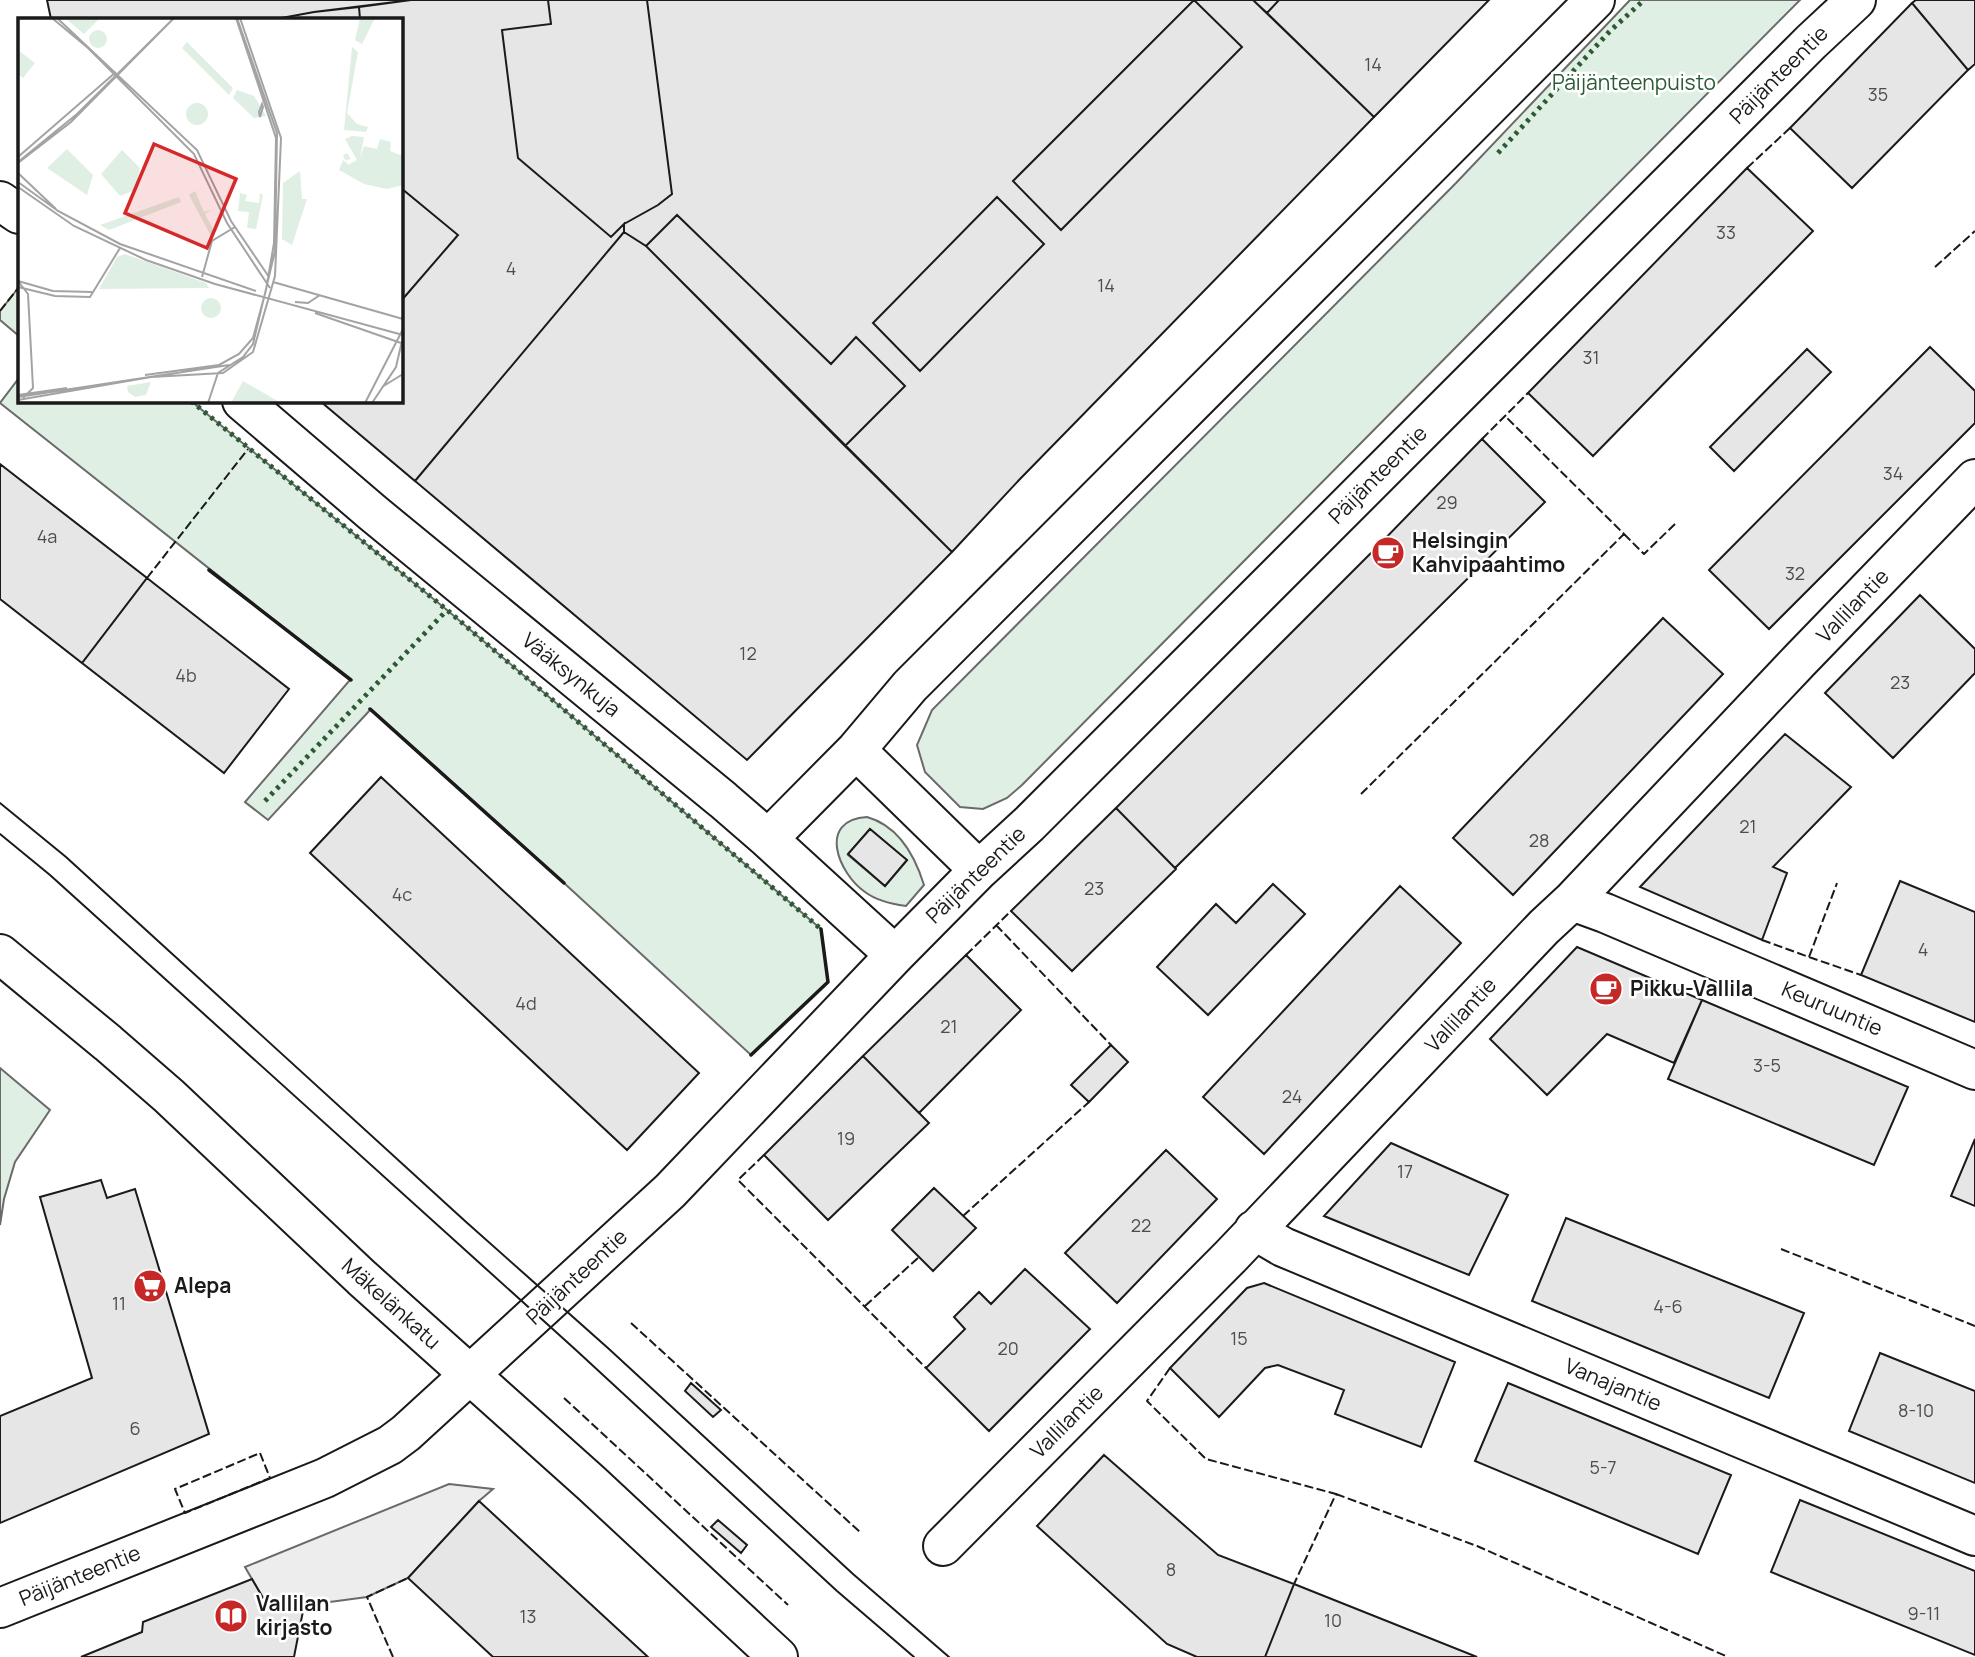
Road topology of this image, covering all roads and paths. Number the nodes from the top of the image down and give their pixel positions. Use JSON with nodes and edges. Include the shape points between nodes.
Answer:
{"nodes":[{"id":1,"x":1595,"y":0,"type":"edge"},
{"id":2,"x":1856,"y":0,"type":"edge"},
{"id":3,"x":0,"y":201,"type":"edge"},
{"id":4,"x":18,"y":213,"type":"edge"},
{"id":5,"x":243,"y":402,"type":"edge"},
{"id":6,"x":1975,"y":479,"type":"edge"},
{"id":7,"x":856,"y":750,"type":"junction"},
{"id":8,"x":768,"y":839,"type":"junction"},
{"id":9,"x":979,"y":870,"type":"junction"},
{"id":10,"x":1572,"y":901,"type":"junction"},
{"id":11,"x":0,"y":954,"type":"edge"},
{"id":12,"x":895,"y":955,"type":"junction"},
{"id":13,"x":1975,"y":1070,"type":"edge"},
{"id":14,"x":1254,"y":1230,"type":"junction"},
{"id":15,"x":470,"y":1375,"type":"junction"},
{"id":16,"x":1975,"y":1536,"type":"edge"},
{"id":17,"x":943,"y":1546,"type":"dead end"},
{"id":18,"x":0,"y":1608,"type":"edge"},
{"id":19,"x":778,"y":1657,"type":"edge"}],
"edges":[{"from":1,"to":7,"type":"street","via":[[919,676]]},
{"from":2,"to":9,"type":"street","name":"Päijänteentie"},
{"from":3,"to":4,"type":"street"},
{"from":5,"to":8,"type":"street","name":"Vääksynkuja"},
{"from":6,"to":10,"type":"street","name":"Vallilantie"},
{"from":7,"to":8,"type":"street"},
{"from":7,"to":9,"type":"street"},
{"from":8,"to":12,"type":"street","name":"Vääksynkuja"},
{"from":9,"to":12,"type":"street","name":"Päijänteentie"},
{"from":10,"to":13,"type":"street","name":"Keuruuntie"},
{"from":10,"to":14,"type":"street","name":"Vallilantie"},
{"from":11,"to":15,"type":"street","name":"Mäkelänkatu","via":[[169,1096]]},
{"from":12,"to":15,"type":"street","name":"Päijänteentie","via":[[670,1192]]},
{"from":14,"to":16,"type":"street","name":"Vanajantie","via":[[1283,1247]]},
{"from":14,"to":17,"type":"street","name":"Vallilantie"},
{"from":15,"to":18,"type":"street","name":"Päijänteentie","via":[[407,1433],[325,1478]]},
{"from":15,"to":19,"type":"street","name":"Mäkelänkatu"}]}
